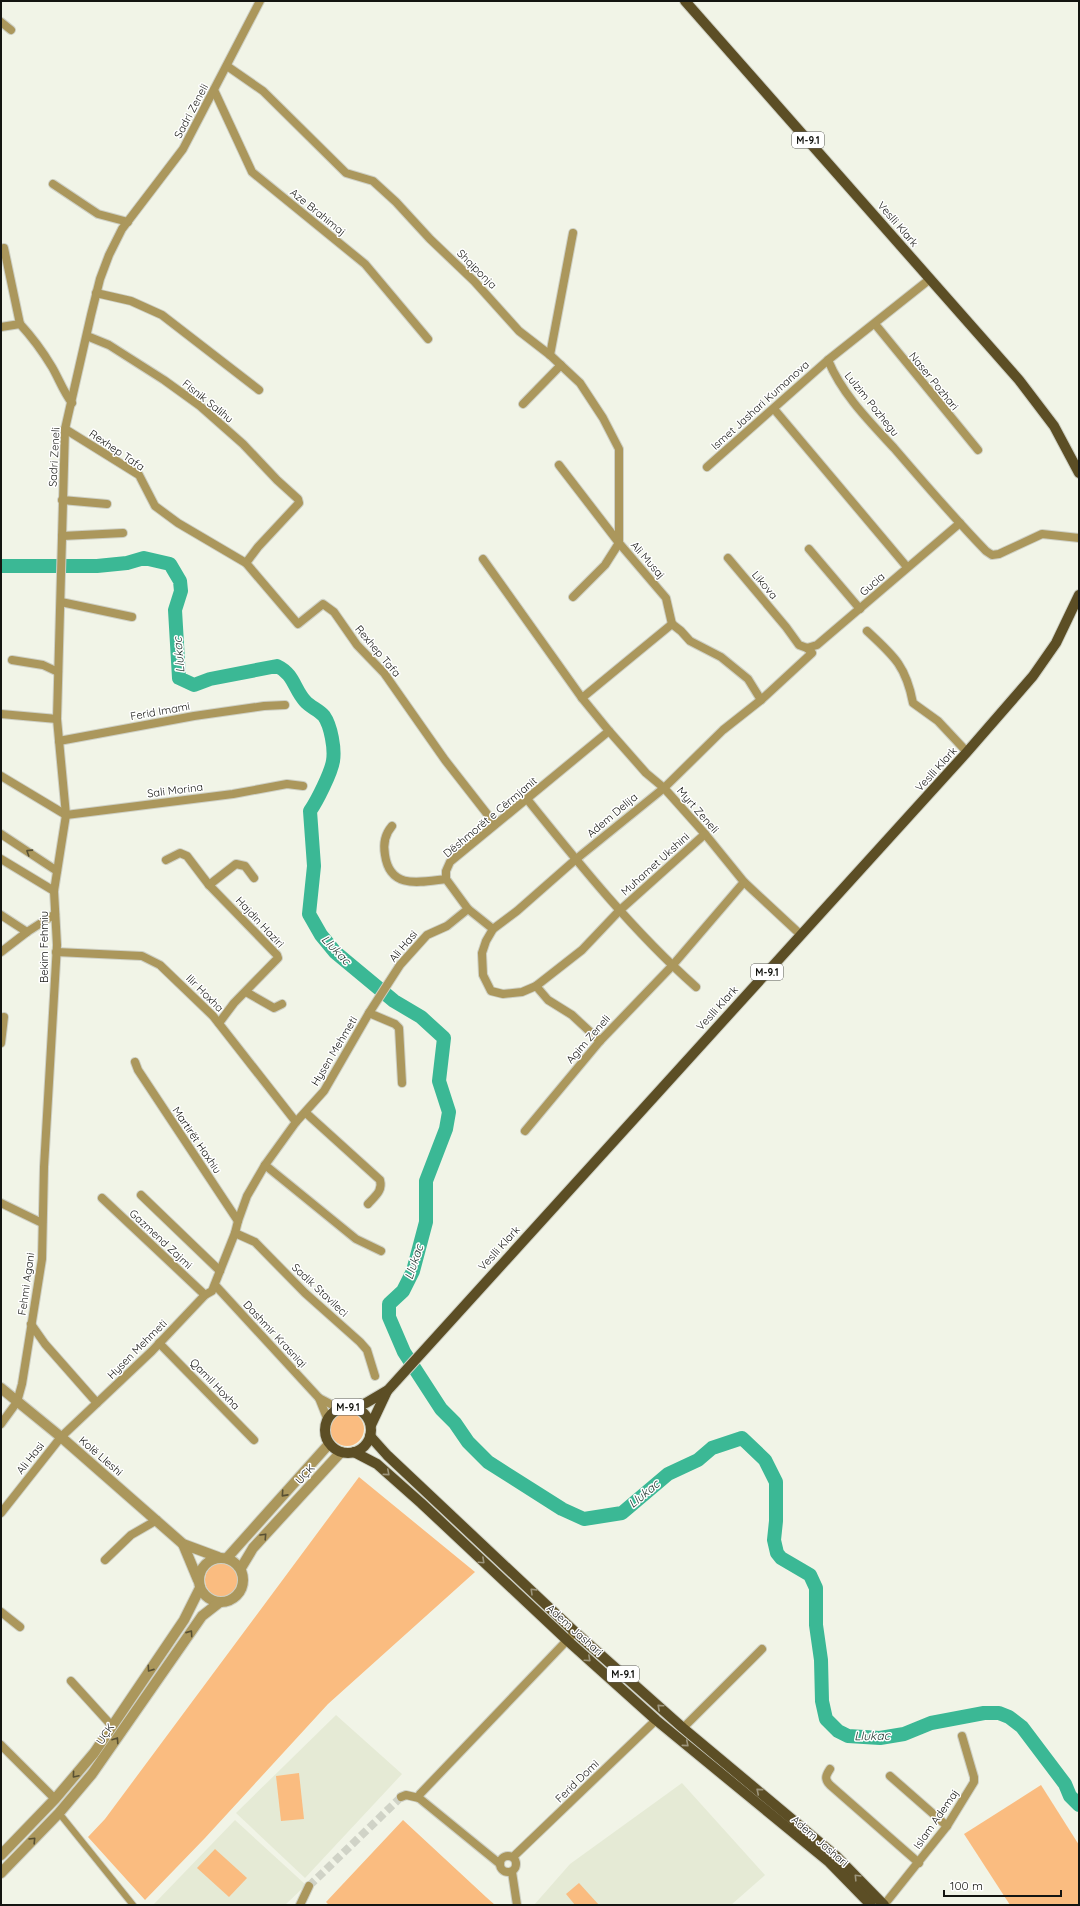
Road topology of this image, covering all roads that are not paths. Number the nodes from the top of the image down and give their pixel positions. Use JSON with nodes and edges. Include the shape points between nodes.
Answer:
{"nodes":[{"id":1,"x":260,"y":1,"type":"edge"},
{"id":2,"x":685,"y":1,"type":"edge"},
{"id":3,"x":1,"y":22,"type":"edge"},
{"id":4,"x":11,"y":30,"type":"dead end"},
{"id":5,"x":227,"y":66,"type":"junction"},
{"id":6,"x":214,"y":90,"type":"junction"},
{"id":7,"x":53,"y":184,"type":"dead end"},
{"id":8,"x":128,"y":222,"type":"junction"},
{"id":9,"x":573,"y":233,"type":"dead end"},
{"id":10,"x":4,"y":248,"type":"dead end"},
{"id":11,"x":930,"y":279,"type":"junction"},
{"id":12,"x":96,"y":293,"type":"junction"},
{"id":13,"x":20,"y":324,"type":"junction"},
{"id":14,"x":875,"y":324,"type":"junction"},
{"id":15,"x":1,"y":327,"type":"edge"},
{"id":16,"x":86,"y":336,"type":"junction"},
{"id":17,"x":428,"y":339,"type":"dead end"},
{"id":18,"x":550,"y":355,"type":"junction"},
{"id":19,"x":828,"y":360,"type":"junction"},
{"id":20,"x":561,"y":365,"type":"junction"},
{"id":21,"x":259,"y":390,"type":"dead end"},
{"id":22,"x":72,"y":403,"type":"junction"},
{"id":23,"x":523,"y":404,"type":"dead end"},
{"id":24,"x":774,"y":409,"type":"junction"},
{"id":25,"x":65,"y":429,"type":"junction"},
{"id":26,"x":978,"y":450,"type":"dead end"},
{"id":27,"x":559,"y":465,"type":"dead end"},
{"id":28,"x":707,"y":467,"type":"dead end"},
{"id":29,"x":1079,"y":473,"type":"edge"},
{"id":30,"x":62,"y":500,"type":"junction"},
{"id":31,"x":107,"y":504,"type":"dead end"},
{"id":32,"x":960,"y":523,"type":"junction"},
{"id":33,"x":123,"y":534,"type":"dead end"},
{"id":34,"x":62,"y":536,"type":"junction"},
{"id":35,"x":1079,"y":538,"type":"edge"},
{"id":36,"x":619,"y":543,"type":"junction"},
{"id":37,"x":809,"y":549,"type":"dead end"},
{"id":38,"x":728,"y":558,"type":"dead end"},
{"id":39,"x":483,"y":559,"type":"dead end"},
{"id":40,"x":246,"y":564,"type":"junction"},
{"id":41,"x":907,"y":567,"type":"junction"},
{"id":42,"x":1079,"y":595,"type":"edge"},
{"id":43,"x":573,"y":597,"type":"dead end"},
{"id":44,"x":61,"y":602,"type":"junction"},
{"id":45,"x":860,"y":609,"type":"junction"},
{"id":46,"x":132,"y":617,"type":"dead end"},
{"id":47,"x":672,"y":624,"type":"junction"},
{"id":48,"x":868,"y":632,"type":"dead end"},
{"id":49,"x":807,"y":648,"type":"junction"},
{"id":50,"x":12,"y":660,"type":"dead end"},
{"id":51,"x":58,"y":672,"type":"junction"},
{"id":52,"x":582,"y":698,"type":"junction"},
{"id":53,"x":761,"y":700,"type":"junction"},
{"id":54,"x":285,"y":705,"type":"dead end"},
{"id":55,"x":1,"y":714,"type":"edge"},
{"id":56,"x":57,"y":719,"type":"junction"},
{"id":57,"x":609,"y":731,"type":"junction"},
{"id":58,"x":59,"y":741,"type":"junction"},
{"id":59,"x":968,"y":752,"type":"junction"},
{"id":60,"x":1,"y":776,"type":"edge"},
{"id":61,"x":303,"y":786,"type":"dead end"},
{"id":62,"x":664,"y":788,"type":"junction"},
{"id":63,"x":527,"y":799,"type":"junction"},
{"id":64,"x":66,"y":815,"type":"junction"},
{"id":65,"x":495,"y":824,"type":"junction"},
{"id":66,"x":392,"y":826,"type":"dead end"},
{"id":67,"x":1,"y":834,"type":"edge"},
{"id":68,"x":705,"y":834,"type":"junction"},
{"id":69,"x":1,"y":859,"type":"edge"},
{"id":70,"x":166,"y":860,"type":"dead end"},
{"id":71,"x":575,"y":860,"type":"junction"},
{"id":72,"x":57,"y":871,"type":"junction"},
{"id":73,"x":254,"y":878,"type":"dead end"},
{"id":74,"x":446,"y":879,"type":"junction"},
{"id":75,"x":744,"y":882,"type":"junction"},
{"id":76,"x":209,"y":885,"type":"junction"},
{"id":77,"x":54,"y":891,"type":"junction"},
{"id":78,"x":468,"y":909,"type":"junction"},
{"id":79,"x":619,"y":911,"type":"junction"},
{"id":80,"x":55,"y":914,"type":"junction"},
{"id":81,"x":1,"y":915,"type":"edge"},
{"id":82,"x":493,"y":929,"type":"junction"},
{"id":83,"x":27,"y":932,"type":"junction"},
{"id":84,"x":801,"y":935,"type":"junction"},
{"id":85,"x":1,"y":952,"type":"edge"},
{"id":86,"x":56,"y":952,"type":"junction"},
{"id":87,"x":672,"y":966,"type":"junction"},
{"id":88,"x":536,"y":986,"type":"junction"},
{"id":89,"x":696,"y":987,"type":"dead end"},
{"id":90,"x":246,"y":992,"type":"junction"},
{"id":91,"x":282,"y":1004,"type":"dead end"},
{"id":92,"x":369,"y":1013,"type":"junction"},
{"id":93,"x":4,"y":1017,"type":"dead end"},
{"id":94,"x":219,"y":1023,"type":"junction"},
{"id":95,"x":600,"y":1041,"type":"junction"},
{"id":96,"x":1,"y":1043,"type":"edge"},
{"id":97,"x":136,"y":1066,"type":"dead end"},
{"id":98,"x":402,"y":1083,"type":"dead end"},
{"id":99,"x":306,"y":1113,"type":"junction"},
{"id":100,"x":296,"y":1122,"type":"junction"},
{"id":101,"x":525,"y":1131,"type":"dead end"},
{"id":102,"x":265,"y":1165,"type":"junction"},
{"id":103,"x":140,"y":1195,"type":"dead end"},
{"id":104,"x":102,"y":1198,"type":"dead end"},
{"id":105,"x":1,"y":1203,"type":"edge"},
{"id":106,"x":368,"y":1204,"type":"dead end"},
{"id":107,"x":238,"y":1221,"type":"junction"},
{"id":108,"x":42,"y":1223,"type":"junction"},
{"id":109,"x":235,"y":1233,"type":"junction"},
{"id":110,"x":381,"y":1252,"type":"dead end"},
{"id":111,"x":220,"y":1271,"type":"junction"},
{"id":112,"x":215,"y":1285,"type":"junction"},
{"id":113,"x":205,"y":1295,"type":"junction"},
{"id":114,"x":31,"y":1324,"type":"junction"},
{"id":115,"x":159,"y":1343,"type":"junction"},
{"id":116,"x":375,"y":1376,"type":"dead end"},
{"id":117,"x":1,"y":1388,"type":"edge"},
{"id":118,"x":388,"y":1390,"type":"junction"},
{"id":119,"x":319,"y":1398,"type":"junction"},
{"id":120,"x":17,"y":1402,"type":"junction"},
{"id":121,"x":97,"y":1403,"type":"junction"},
{"id":122,"x":353,"y":1407,"type":"junction"},
{"id":123,"x":338,"y":1408,"type":"junction"},
{"id":124,"x":327,"y":1418,"type":"junction"},
{"id":125,"x":1,"y":1424,"type":"edge"},
{"id":126,"x":370,"y":1425,"type":"junction"},
{"id":127,"x":370,"y":1436,"type":"junction"},
{"id":128,"x":61,"y":1437,"type":"junction"},
{"id":129,"x":254,"y":1440,"type":"dead end"},
{"id":130,"x":329,"y":1444,"type":"junction"},
{"id":131,"x":341,"y":1452,"type":"junction"},
{"id":132,"x":354,"y":1452,"type":"junction"},
{"id":133,"x":1,"y":1512,"type":"edge"},
{"id":134,"x":157,"y":1520,"type":"junction"},
{"id":135,"x":183,"y":1544,"type":"junction"},
{"id":136,"x":222,"y":1557,"type":"junction"},
{"id":137,"x":104,"y":1560,"type":"dead end"},
{"id":138,"x":241,"y":1568,"type":"junction"},
{"id":139,"x":199,"y":1584,"type":"junction"},
{"id":140,"x":220,"y":1602,"type":"junction"},
{"id":141,"x":1,"y":1612,"type":"edge"},
{"id":142,"x":20,"y":1627,"type":"dead end"},
{"id":143,"x":575,"y":1632,"type":"junction"},
{"id":144,"x":568,"y":1641,"type":"junction"},
{"id":145,"x":762,"y":1649,"type":"dead end"},
{"id":146,"x":71,"y":1681,"type":"dead end"},
{"id":147,"x":656,"y":1720,"type":"junction"},
{"id":148,"x":111,"y":1725,"type":"junction"},
{"id":149,"x":683,"y":1728,"type":"junction"},
{"id":150,"x":962,"y":1736,"type":"dead end"},
{"id":151,"x":1,"y":1745,"type":"edge"},
{"id":152,"x":830,"y":1769,"type":"dead end"},
{"id":153,"x":890,"y":1776,"type":"dead end"},
{"id":154,"x":401,"y":1797,"type":"dead end"},
{"id":155,"x":419,"y":1798,"type":"junction"},
{"id":156,"x":55,"y":1799,"type":"junction"},
{"id":157,"x":59,"y":1813,"type":"junction"},
{"id":158,"x":946,"y":1826,"type":"junction"},
{"id":159,"x":1,"y":1855,"type":"edge"},
{"id":160,"x":513,"y":1857,"type":"junction"},
{"id":161,"x":919,"y":1863,"type":"junction"},
{"id":162,"x":500,"y":1864,"type":"junction"},
{"id":163,"x":512,"y":1872,"type":"junction"},
{"id":164,"x":1,"y":1873,"type":"edge"},
{"id":165,"x":309,"y":1886,"type":"tunnel mouth"},
{"id":166,"x":133,"y":1905,"type":"edge"},
{"id":167,"x":300,"y":1905,"type":"edge"},
{"id":168,"x":516,"y":1905,"type":"edge"},
{"id":169,"x":871,"y":1905,"type":"edge"},
{"id":170,"x":884,"y":1905,"type":"edge"}],
"edges":[{"from":1,"to":5,"type":"street","name":"Sadri Zeneli"},
{"from":2,"to":11,"type":"main road","name":"Veslli Klark","number":"M-9.1"},
{"from":3,"to":4,"type":"street"},
{"from":5,"to":6,"type":"street","name":"Sadri Zeneli"},
{"from":5,"to":18,"type":"street","name":"Shqiponja","via":[[263,91],[346,173],[373,181],[474,281],[519,331]]},
{"from":6,"to":8,"type":"street","name":"Sadri Zeneli","via":[[183,149]]},
{"from":6,"to":17,"type":"street","name":"Aze Brahimaj","via":[[252,172],[364,264]]},
{"from":7,"to":8,"type":"street","via":[[98,214]]},
{"from":8,"to":12,"type":"street","name":"Sadri Zeneli","via":[[109,255]]},
{"from":9,"to":18,"type":"street"},
{"from":10,"to":13,"type":"street"},
{"from":11,"to":14,"type":"street"},
{"from":11,"to":29,"type":"main road","name":"Veslli Klark","number":"M-9.1","via":[[1019,380],[1054,426]]},
{"from":12,"to":16,"type":"street","name":"Sadri Zeneli"},
{"from":12,"to":21,"type":"street","via":[[132,301],[162,315]]},
{"from":13,"to":15,"type":"street"},
{"from":13,"to":22,"type":"street","via":[[53,368],[62,390]]},
{"from":14,"to":19,"type":"street"},
{"from":14,"to":26,"type":"street","name":"Naser Pozhari"},
{"from":16,"to":22,"type":"street","name":"Sadri Zeneli"},
{"from":16,"to":40,"type":"street","name":"Fisnik Salihu","via":[[109,345],[200,406],[243,444],[298,499],[299,504],[258,547]]},
{"from":18,"to":20,"type":"street","name":"Shqiponja"},
{"from":19,"to":24,"type":"street","name":"Ismet Jashari Kumanova"},
{"from":19,"to":32,"type":"street","name":"Lulzim Pozhegu","via":[[835,378],[856,406]]},
{"from":20,"to":23,"type":"street"},
{"from":20,"to":36,"type":"street","name":"Shqiponja","via":[[580,383],[619,449]]},
{"from":22,"to":25,"type":"street","name":"Sadri Zeneli"},
{"from":24,"to":28,"type":"street","name":"Ismet Jashari Kumanova"},
{"from":24,"to":41,"type":"street"},
{"from":25,"to":30,"type":"street","name":"Sadri Zeneli"},
{"from":25,"to":40,"type":"street","name":"Rexhep Tafa","via":[[139,475],[155,506]]},
{"from":27,"to":36,"type":"street"},
{"from":30,"to":31,"type":"street"},
{"from":30,"to":34,"type":"street","name":"Sadri Zeneli"},
{"from":32,"to":35,"type":"street","name":"Lulzim Pozhegu","via":[[992,555],[1042,534]]},
{"from":32,"to":41,"type":"street","name":"Gucia"},
{"from":33,"to":34,"type":"street"},
{"from":34,"to":44,"type":"street","name":"Sadri Zeneli"},
{"from":36,"to":43,"type":"street","name":"Ali Musaj","via":[[606,565]]},
{"from":36,"to":47,"type":"street","name":"Ali Musaj","via":[[666,598]]},
{"from":37,"to":45,"type":"street"},
{"from":38,"to":49,"type":"street","name":"Likova","via":[[799,645]]},
{"from":39,"to":52,"type":"street","name":"Myrt Zeneli"},
{"from":40,"to":65,"type":"street","name":"Rexhep Tafa","via":[[298,624],[323,604],[334,612],[358,645],[384,673],[445,760]]},
{"from":41,"to":45,"type":"street","name":"Gucia"},
{"from":42,"to":59,"type":"main road","name":"Veslli Klark","number":"M-9.1","via":[[1056,643],[1033,676]]},
{"from":44,"to":46,"type":"street"},
{"from":44,"to":51,"type":"street","name":"Bekim Fehmiu"},
{"from":45,"to":49,"type":"street","name":"Gucia","via":[[817,645]]},
{"from":47,"to":52,"type":"street"},
{"from":47,"to":53,"type":"street","via":[[690,641],[721,658],[748,679]]},
{"from":48,"to":59,"type":"street","via":[[892,654],[906,674],[913,703],[938,721]]},
{"from":49,"to":53,"type":"street","name":"Adem Delija","via":[[812,653]]},
{"from":50,"to":51,"type":"street","via":[[43,665]]},
{"from":51,"to":56,"type":"street","name":"Bekim Fehmiu"},
{"from":52,"to":57,"type":"street","name":"Myrt Zeneli"},
{"from":53,"to":62,"type":"street","name":"Adem Delija","via":[[723,730]]},
{"from":54,"to":58,"type":"street","name":"Ferid Imami","via":[[194,716]]},
{"from":55,"to":56,"type":"street"},
{"from":56,"to":58,"type":"street","name":"Bekim Fehmiu"},
{"from":57,"to":62,"type":"street","name":"Myrt Zeneli","via":[[646,773]]},
{"from":57,"to":63,"type":"street","name":"Dëshmorët e Cërmjanit"},
{"from":58,"to":64,"type":"street","name":"Bekim Fehmiu"},
{"from":59,"to":84,"type":"main road","name":"Veslli Klark","number":"M-9.1"},
{"from":60,"to":64,"type":"street"},
{"from":61,"to":64,"type":"street","name":"Sali Morina","via":[[287,784],[233,794]]},
{"from":62,"to":68,"type":"street","name":"Myrt Zeneli"},
{"from":62,"to":71,"type":"street","name":"Adem Delija"},
{"from":63,"to":65,"type":"street","name":"Dëshmorët e Cërmjanit"},
{"from":63,"to":71,"type":"street"},
{"from":64,"to":72,"type":"street","name":"Bekim Fehmiu"},
{"from":65,"to":74,"type":"street","name":"Dëshmorët e Cërmjanit","via":[[450,862]]},
{"from":66,"to":74,"type":"street","via":[[386,832],[384,849],[386,865],[394,876],[405,881]]},
{"from":72,"to":67,"type":"street","one_way":true},
{"from":68,"to":75,"type":"street","name":"Myrt Zeneli"},
{"from":68,"to":79,"type":"street","name":"Muhamet Ukshini"},
{"from":69,"to":77,"type":"street"},
{"from":70,"to":76,"type":"street","name":"Hajdin Haziri","via":[[180,853],[187,856]]},
{"from":71,"to":79,"type":"street","name":"Muhamet Ukshini"},
{"from":71,"to":82,"type":"street","name":"Adem Delija"},
{"from":72,"to":77,"type":"street","name":"Bekim Fehmiu"},
{"from":73,"to":76,"type":"street","via":[[245,866],[236,864]]},
{"from":74,"to":78,"type":"street"},
{"from":75,"to":84,"type":"street","name":"Myrt Zeneli"},
{"from":75,"to":87,"type":"street","name":"Agim Zeneli"},
{"from":76,"to":90,"type":"street","name":"Hajdin Haziri","via":[[277,955],[277,960]]},
{"from":77,"to":80,"type":"street","name":"Bekim Fehmiu"},
{"from":78,"to":82,"type":"street"},
{"from":78,"to":92,"type":"street","name":"Ali Hasi","via":[[447,926],[427,935],[400,965]]},
{"from":79,"to":87,"type":"street"},
{"from":79,"to":88,"type":"street","name":"Muhamet Ukshini","via":[[582,950]]},
{"from":80,"to":83,"type":"street"},
{"from":80,"to":86,"type":"street","name":"Bekim Fehmiu"},
{"from":81,"to":83,"type":"street"},
{"from":82,"to":88,"type":"street","name":"Muhamet Ukshini","via":[[482,952],[483,975],[491,991],[503,994],[522,992]]},
{"from":83,"to":85,"type":"street"},
{"from":84,"to":118,"type":"main road","name":"Veslli Klark","number":"M-9.1"},
{"from":86,"to":94,"type":"street","name":"Ilir Hoxha","via":[[142,956],[160,965]]},
{"from":86,"to":108,"type":"street","name":"Bekim Fehmiu"},
{"from":87,"to":89,"type":"street"},
{"from":87,"to":95,"type":"street","name":"Agim Zeneli"},
{"from":88,"to":95,"type":"street","via":[[552,1003],[572,1016]]},
{"from":90,"to":91,"type":"street","via":[[274,1008]]},
{"from":90,"to":94,"type":"street","name":"Hajdin Haziri","via":[[234,1002]]},
{"from":92,"to":98,"type":"street","name":"Hysen Mehmeti","via":[[399,1028]]},
{"from":92,"to":99,"type":"street","name":"Hysen Mehmeti","via":[[324,1091]]},
{"from":93,"to":96,"type":"street"},
{"from":94,"to":100,"type":"street","name":"Ilir Hoxha"},
{"from":95,"to":101,"type":"street","name":"Agim Zeneli"},
{"from":97,"to":107,"type":"street","name":"Martirët Haxhiu"},
{"from":99,"to":100,"type":"street","name":"Hysen Mehmeti"},
{"from":99,"to":106,"type":"street","via":[[380,1180],[381,1188]]},
{"from":100,"to":102,"type":"street","name":"Hysen Mehmeti"},
{"from":102,"to":107,"type":"street","name":"Hysen Mehmeti","via":[[247,1196]]},
{"from":102,"to":110,"type":"street","via":[[356,1239]]},
{"from":103,"to":111,"type":"street"},
{"from":104,"to":113,"type":"street","name":"Gazmend Zajmi"},
{"from":105,"to":108,"type":"street"},
{"from":107,"to":109,"type":"street","name":"Hysen Mehmeti"},
{"from":108,"to":114,"type":"street","name":"Fehmi Agani","via":[[42,1259]]},
{"from":109,"to":111,"type":"street","name":"Hysen Mehmeti"},
{"from":109,"to":116,"type":"street","name":"Sadik Stavileci","via":[[255,1242],[305,1293],[360,1342],[367,1350]]},
{"from":111,"to":112,"type":"street","name":"Hysen Mehmeti"},
{"from":112,"to":113,"type":"street","name":"Hysen Mehmeti","via":[[212,1291]]},
{"from":112,"to":119,"type":"street","name":"Dashmir Krasniqi"},
{"from":113,"to":115,"type":"street","name":"Hysen Mehmeti"},
{"from":114,"to":120,"type":"street","name":"Fehmi Agani"},
{"from":114,"to":121,"type":"street","name":"Fehmi Agani","via":[[45,1344]]},
{"from":115,"to":121,"type":"street","name":"Hysen Mehmeti"},
{"from":115,"to":129,"type":"street","name":"Qamil Hoxha"},
{"from":117,"to":120,"type":"street","name":"Kolë Lleshi"},
{"from":118,"to":122,"type":"main road","name":"Veslli Klark","number":"M-9.1","via":[[366,1403]]},
{"from":118,"to":126,"type":"main road","name":"Veslli Klark","number":"M-9.1"},
{"from":119,"to":123,"type":"street","name":"Dashmir Krasniqi"},
{"from":119,"to":124,"type":"street","name":"Dashmir Krasniqi"},
{"from":120,"to":125,"type":"street","name":"Fehmi Agani"},
{"from":120,"to":128,"type":"street","name":"Kolë Lleshi"},
{"from":121,"to":128,"type":"street","name":"Hysen Mehmeti"},
{"from":122,"to":123,"type":"main road","number":"M-9.1"},
{"from":122,"to":126,"type":"main road","number":"M-9.1","via":[[365,1414]]},
{"from":123,"to":124,"type":"main road","number":"M-9.1"},
{"from":124,"to":130,"type":"main road","number":"M-9.1","via":[[324,1432]]},
{"from":126,"to":127,"type":"main road","number":"M-9.1"},
{"from":127,"to":132,"type":"main road","via":[[364,1446]]},
{"from":143,"to":127,"type":"main road","number":"M-9.1","one_way":true},
{"from":128,"to":133,"type":"street","name":"Ali Hasi"},
{"from":128,"to":134,"type":"street","name":"Kolë Lleshi"},
{"from":130,"to":131,"type":"main road"},
{"from":130,"to":136,"type":"street","name":"UÇK","one_way":true},
{"from":131,"to":132,"type":"main road","number":"M-9.1"},
{"from":138,"to":131,"type":"street","name":"UÇK","one_way":true,"via":[[253,1548]]},
{"from":132,"to":144,"type":"main road","name":"Adem Jashari","number":"M-9.1","one_way":true,"via":[[377,1464]]},
{"from":134,"to":135,"type":"street","name":"Kolë Lleshi"},
{"from":134,"to":137,"type":"street","via":[[131,1535]]},
{"from":135,"to":136,"type":"street"},
{"from":135,"to":139,"type":"street"},
{"from":136,"to":138,"type":"street","via":[[234,1561]]},
{"from":136,"to":139,"type":"street","name":"UÇK","via":[[210,1560],[204,1565],[200,1572]]},
{"from":138,"to":140,"type":"street","name":"UÇK","via":[[244,1583],[241,1591],[228,1601]]},
{"from":139,"to":140,"type":"street","via":[[205,1595]]},
{"from":139,"to":148,"type":"street","name":"UÇK","one_way":true,"via":[[184,1620]]},
{"from":157,"to":140,"type":"street","name":"UÇK","one_way":true,"via":[[92,1774],[202,1616]]},
{"from":141,"to":142,"type":"street"},
{"from":143,"to":144,"type":"street"},
{"from":149,"to":143,"type":"main road","number":"M-9.1","one_way":true},
{"from":144,"to":147,"type":"main road","name":"Adem Jashari","number":"M-9.1","one_way":true},
{"from":144,"to":155,"type":"street","via":[[420,1794]]},
{"from":145,"to":149,"type":"street"},
{"from":146,"to":148,"type":"street","name":"UÇK"},
{"from":147,"to":160,"type":"street","name":"Ferid Domi"},
{"from":147,"to":169,"type":"main road","name":"Adem Jashari","number":"M-9.1","one_way":true,"via":[[829,1862]]},
{"from":148,"to":156,"type":"street","name":"UÇK","one_way":true,"via":[[94,1753]]},
{"from":170,"to":149,"type":"main road","number":"M-9.1","one_way":true,"via":[[836,1856]]},
{"from":150,"to":158,"type":"street","name":"Islam Ademaj","via":[[974,1782]]},
{"from":151,"to":156,"type":"street"},
{"from":152,"to":161,"type":"street","via":[[826,1781]]},
{"from":153,"to":158,"type":"street"},
{"from":154,"to":155,"type":"street","via":[[406,1795]]},
{"from":155,"to":162,"type":"street"},
{"from":156,"to":159,"type":"street","name":"UÇK"},
{"from":164,"to":157,"type":"street","name":"UÇK","one_way":true},
{"from":157,"to":166,"type":"street"},
{"from":158,"to":161,"type":"street","name":"Islam Ademaj"},
{"from":160,"to":162,"type":"street","via":[[504,1857]]},
{"from":160,"to":163,"type":"street","via":[[517,1865]]},
{"from":161,"to":170,"type":"street","name":"Islam Ademaj"},
{"from":162,"to":163,"type":"street","via":[[504,1872]]},
{"from":163,"to":168,"type":"street"},
{"from":165,"to":167,"type":"street"}]}
